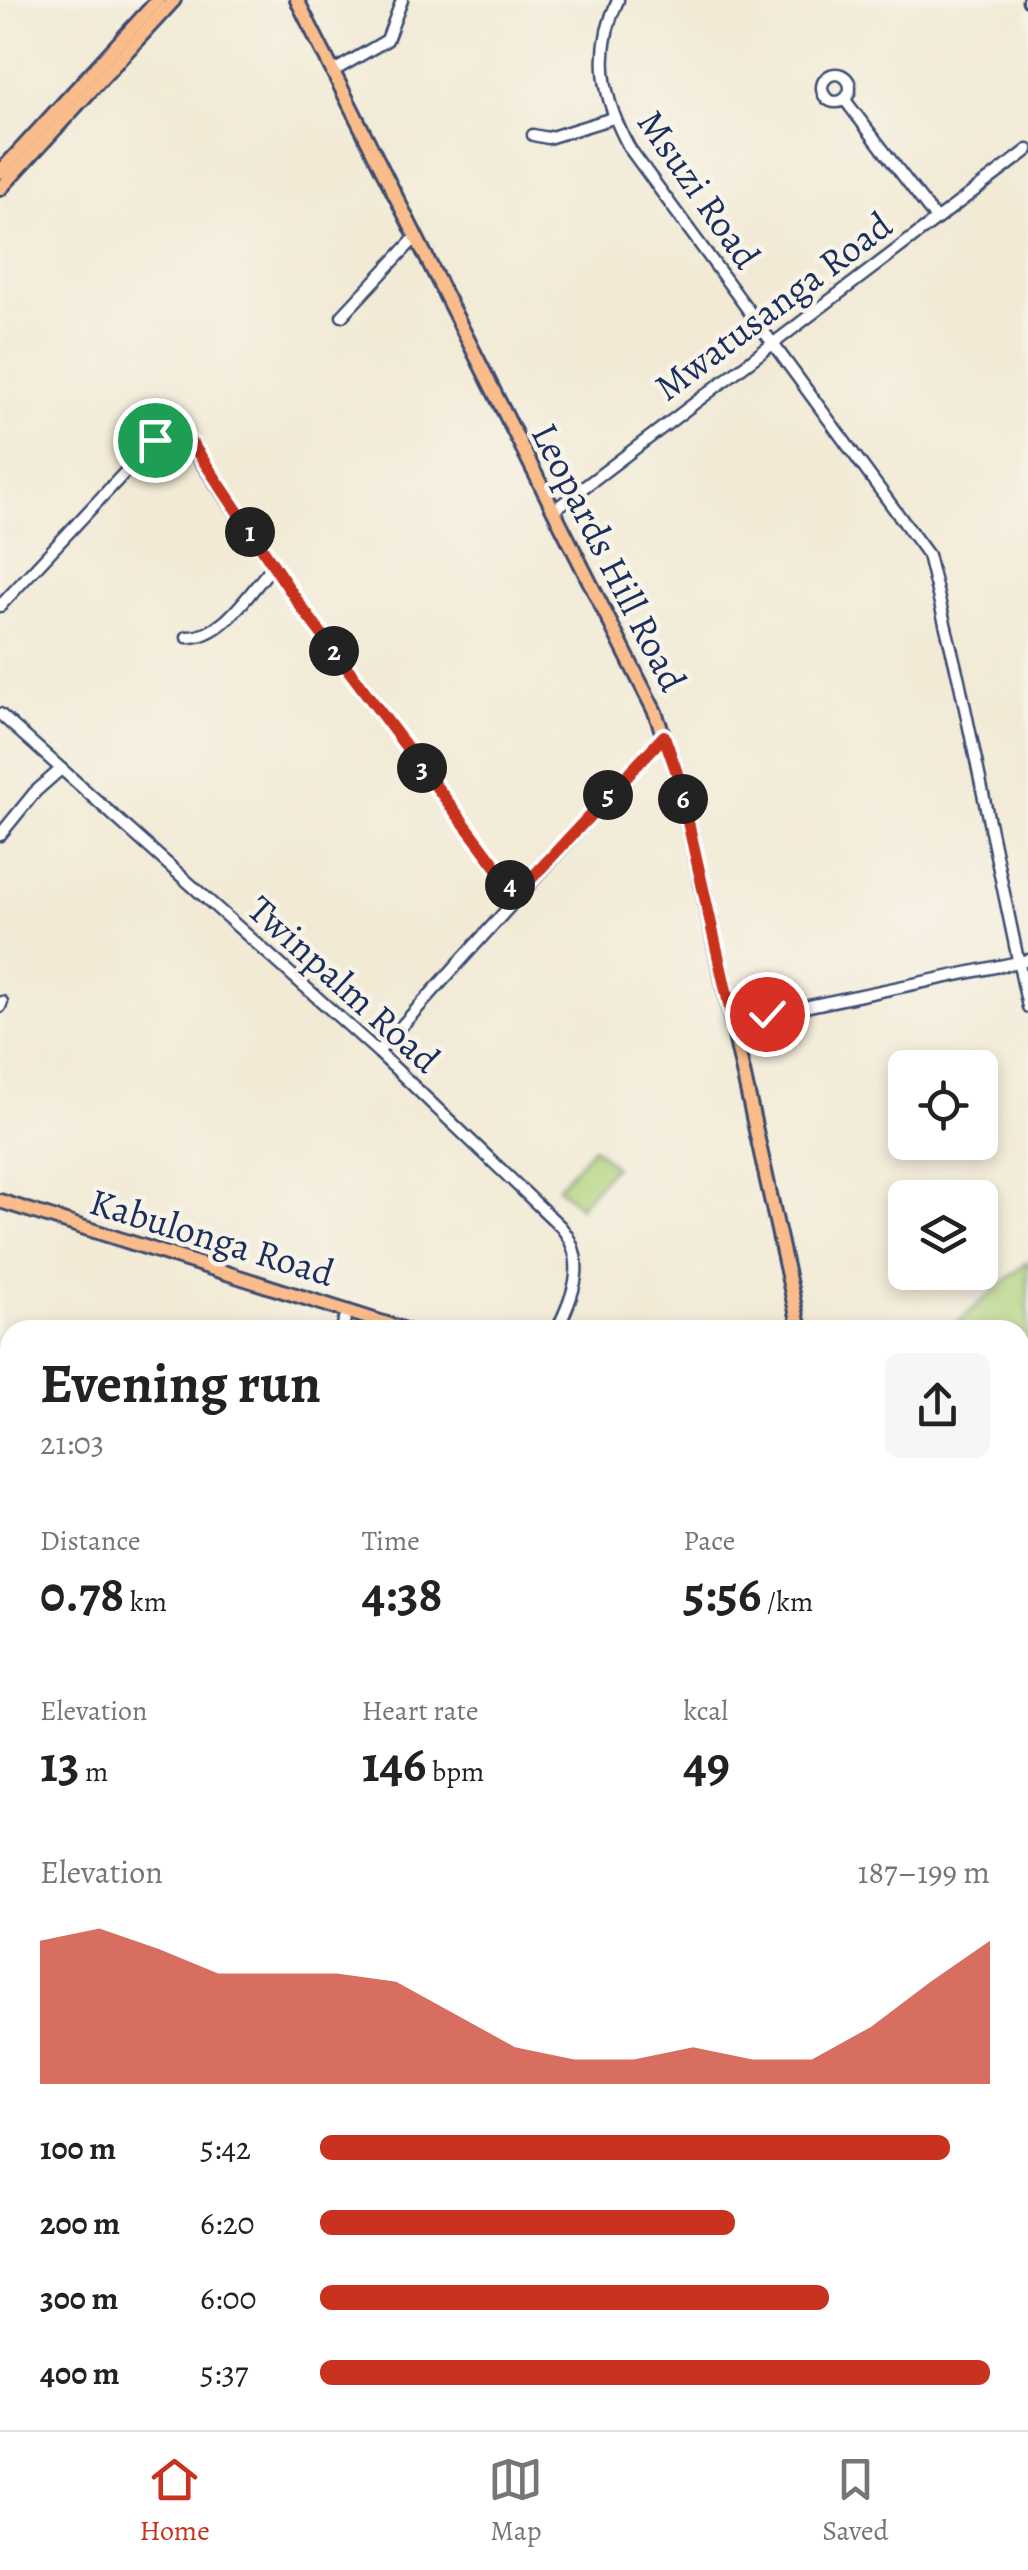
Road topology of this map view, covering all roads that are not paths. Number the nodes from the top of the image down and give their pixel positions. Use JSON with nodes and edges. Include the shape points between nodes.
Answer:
{"nodes":[{"id":1,"x":158,"y":0,"type":"edge"},
{"id":2,"x":174,"y":0,"type":"edge"},
{"id":3,"x":297,"y":0,"type":"edge"},
{"id":4,"x":402,"y":0,"type":"edge"},
{"id":5,"x":618,"y":0,"type":"edge"},
{"id":6,"x":332,"y":72,"type":"junction"},
{"id":7,"x":845,"y":100,"type":"dead end"},
{"id":8,"x":613,"y":118,"type":"junction"},
{"id":9,"x":533,"y":135,"type":"dead end"},
{"id":10,"x":1028,"y":150,"type":"edge"},
{"id":11,"x":0,"y":172,"type":"edge"},
{"id":12,"x":0,"y":189,"type":"edge"},
{"id":13,"x":936,"y":219,"type":"junction"},
{"id":14,"x":414,"y":238,"type":"junction"},
{"id":15,"x":342,"y":316,"type":"dead end"},
{"id":16,"x":773,"y":344,"type":"junction"},
{"id":17,"x":554,"y":510,"type":"junction"},
{"id":18,"x":272,"y":566,"type":"junction"},
{"id":19,"x":0,"y":606,"type":"edge"},
{"id":20,"x":187,"y":636,"type":"dead end"},
{"id":21,"x":0,"y":714,"type":"edge"},
{"id":22,"x":664,"y":736,"type":"junction"},
{"id":23,"x":61,"y":769,"type":"junction"},
{"id":24,"x":0,"y":835,"type":"edge"},
{"id":25,"x":517,"y":894,"type":"junction"},
{"id":26,"x":1023,"y":961,"type":"edge"},
{"id":27,"x":1028,"y":1007,"type":"edge"},
{"id":28,"x":733,"y":1022,"type":"junction"},
{"id":29,"x":378,"y":1052,"type":"junction"},
{"id":30,"x":0,"y":1201,"type":"edge"},
{"id":31,"x":789,"y":1296,"type":"junction"},
{"id":32,"x":348,"y":1311,"type":"junction"},
{"id":33,"x":345,"y":1320,"type":"edge"},
{"id":34,"x":375,"y":1320,"type":"edge"},
{"id":35,"x":561,"y":1320,"type":"edge"},
{"id":36,"x":788,"y":1320,"type":"edge"},
{"id":37,"x":797,"y":1320,"type":"edge"}],
"edges":[{"from":1,"to":11,"type":"main road"},
{"from":2,"to":12,"type":"main road"},
{"from":3,"to":6,"type":"main road","name":"Leopards Hill Road"},
{"from":4,"to":6,"type":"street","via":[[387,40]]},
{"from":5,"to":8,"type":"street","name":"Msuzi Road","via":[[603,52]]},
{"from":6,"to":14,"type":"main road","name":"Leopards Hill Road"},
{"from":7,"to":13,"type":"street"},
{"from":8,"to":9,"type":"street","via":[[548,138]]},
{"from":8,"to":16,"type":"street","name":"Msuzi Road"},
{"from":10,"to":13,"type":"street","name":"Mwatusanga Road"},
{"from":13,"to":16,"type":"street","name":"Mwatusanga Road"},
{"from":14,"to":15,"type":"street"},
{"from":14,"to":17,"type":"main road","name":"Leopards Hill Road"},
{"from":16,"to":17,"type":"street","name":"Mwatusanga Road"},
{"from":16,"to":26,"type":"street","name":"Msuzi Road","via":[[928,555]]},
{"from":17,"to":22,"type":"main road","name":"Leopards Hill Road","via":[[636,667]]},
{"from":18,"to":19,"type":"street","via":[[193,445],[174,434],[144,451]]},
{"from":18,"to":20,"type":"street","via":[[218,629]]},
{"from":18,"to":25,"type":"street"},
{"from":21,"to":23,"type":"street","name":"Twinpalm Road"},
{"from":22,"to":25,"type":"street"},
{"from":22,"to":28,"type":"main road","name":"Leopards Hill Road"},
{"from":23,"to":24,"type":"street"},
{"from":23,"to":29,"type":"street","name":"Twinpalm Road"},
{"from":25,"to":29,"type":"street"},
{"from":26,"to":27,"type":"street","name":"Msuzi Road"},
{"from":26,"to":28,"type":"street"},
{"from":28,"to":31,"type":"main road","name":"Leopards Hill Road"},
{"from":29,"to":35,"type":"street","name":"Twinpalm Road","via":[[574,1242],[574,1291]]},
{"from":30,"to":32,"type":"main road","name":"Kabulonga Road"},
{"from":31,"to":36,"type":"main road","name":"Leopards Hill Road"},
{"from":31,"to":37,"type":"main road","name":"Leopards Hill Road"},
{"from":32,"to":33,"type":"street"},
{"from":32,"to":34,"type":"main road","name":"Kabulonga Road"}]}
